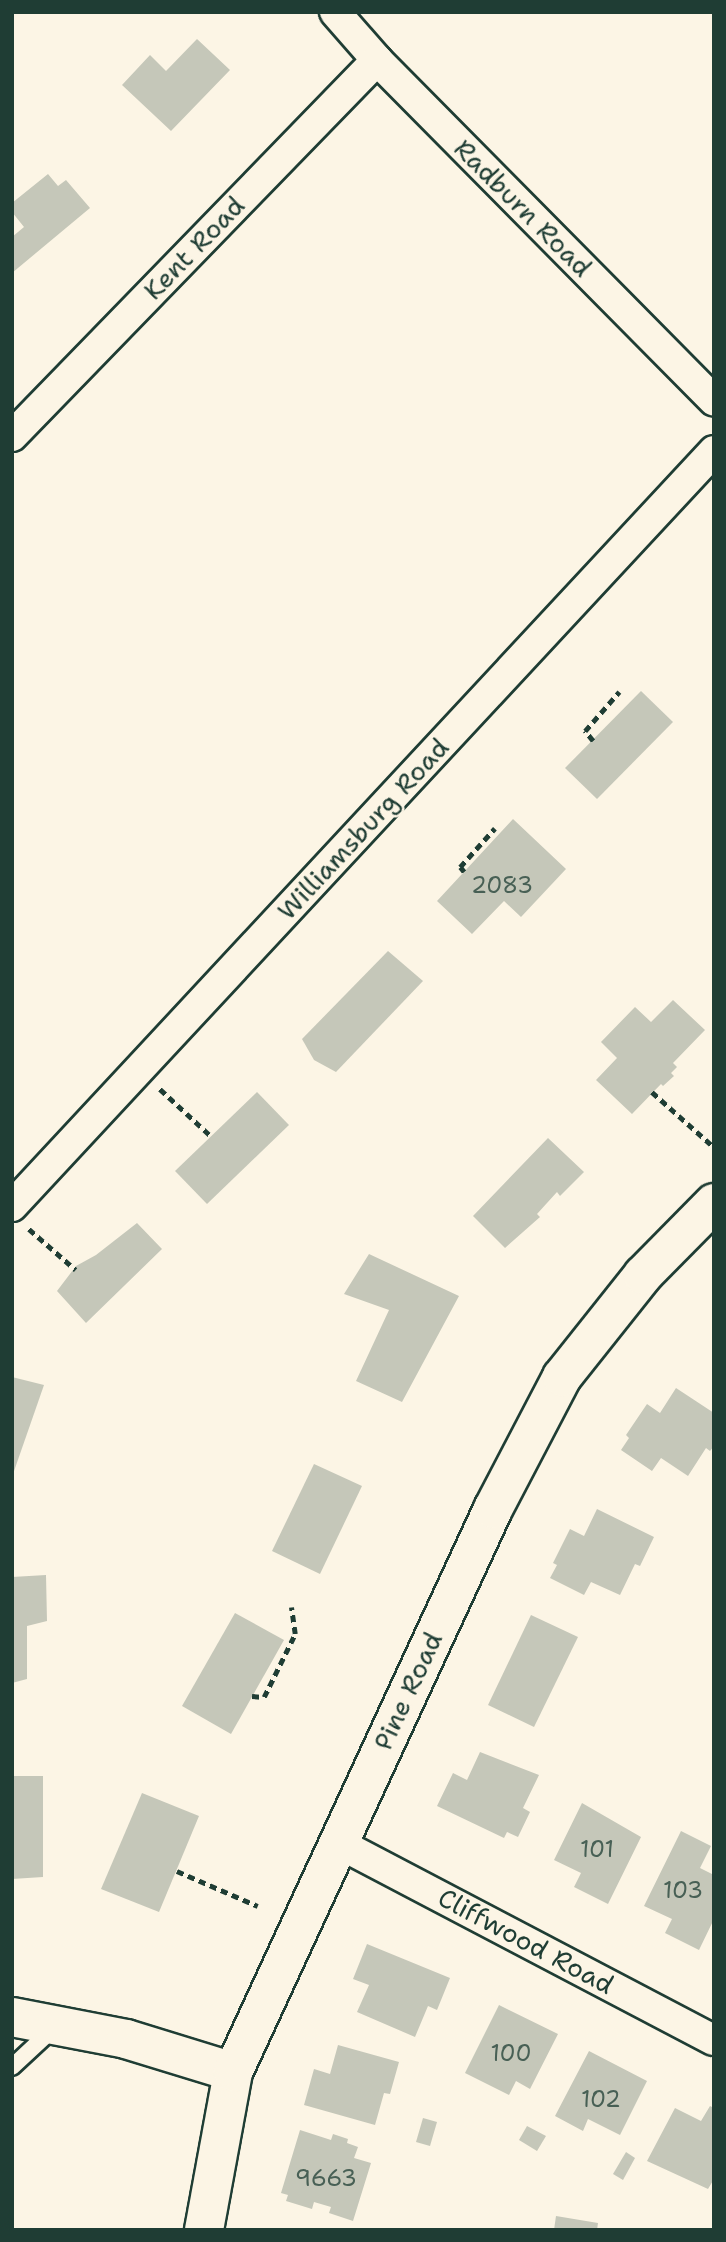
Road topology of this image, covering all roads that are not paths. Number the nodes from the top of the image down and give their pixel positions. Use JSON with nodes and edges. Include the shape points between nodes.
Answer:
{"nodes":[{"id":1,"x":335,"y":12,"type":"edge"},
{"id":2,"x":377,"y":60,"type":"junction"},
{"id":3,"x":714,"y":401,"type":"edge"},
{"id":4,"x":15,"y":427,"type":"edge"},
{"id":5,"x":714,"y":451,"type":"edge"},
{"id":6,"x":714,"y":1203,"type":"edge"},
{"id":7,"x":17,"y":1215,"type":"edge"},
{"id":8,"x":338,"y":1843,"type":"junction"},
{"id":9,"x":12,"y":2017,"type":"edge"},
{"id":10,"x":56,"y":2025,"type":"junction"},
{"id":11,"x":714,"y":2040,"type":"edge"},
{"id":12,"x":12,"y":2067,"type":"edge"},
{"id":13,"x":233,"y":2071,"type":"junction"},
{"id":14,"x":204,"y":2230,"type":"edge"}],
"edges":[{"from":1,"to":2,"type":"street","name":"Radburn Road"},
{"from":2,"to":3,"type":"street","name":"Radburn Road"},
{"from":2,"to":4,"type":"street","name":"Kent Road"},
{"from":5,"to":7,"type":"street","name":"Williamsburg Road"},
{"from":6,"to":8,"type":"street","name":"Pine Road","via":[[643,1275],[562,1377],[493,1508]]},
{"from":8,"to":11,"type":"street","name":"Cliffwood Road"},
{"from":8,"to":13,"type":"street","name":"Pine Road"},
{"from":9,"to":10,"type":"street"},
{"from":10,"to":12,"type":"lane"},
{"from":10,"to":13,"type":"street","via":[[126,2039]]},
{"from":13,"to":14,"type":"street","name":"Pine Road"}]}
